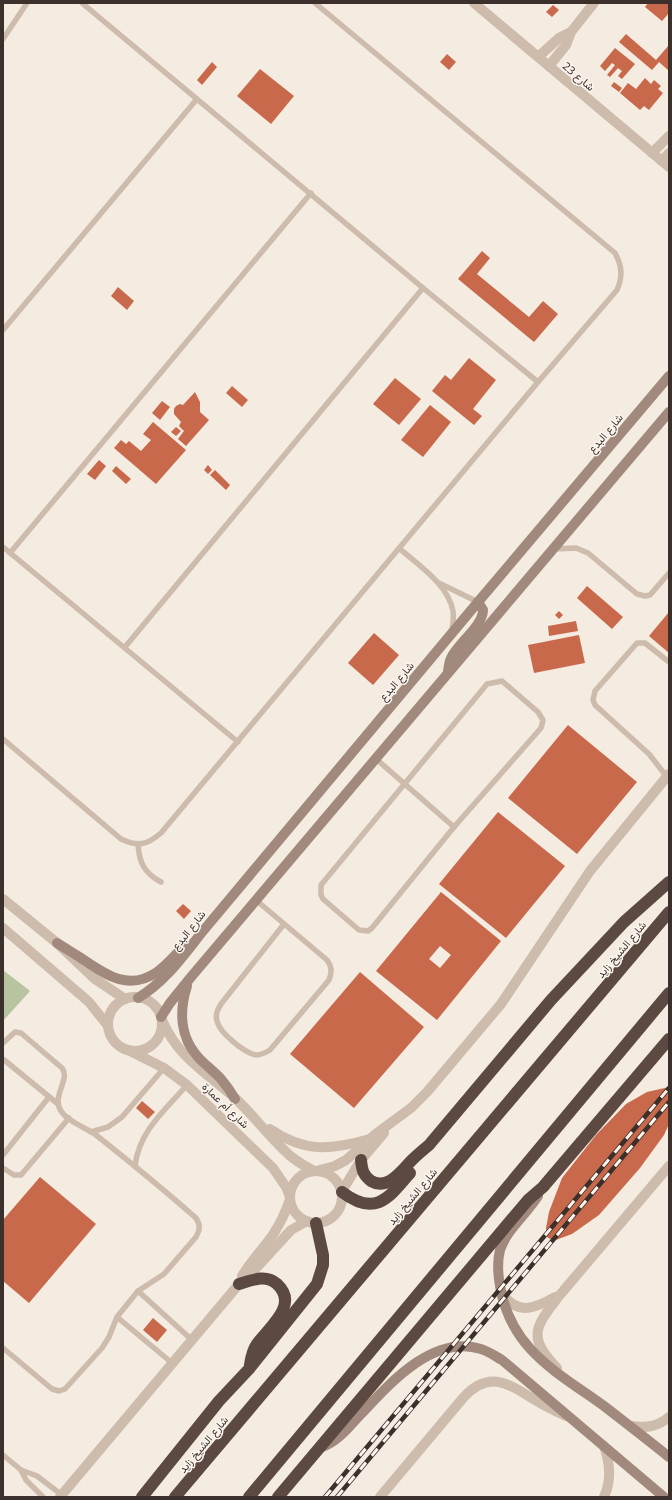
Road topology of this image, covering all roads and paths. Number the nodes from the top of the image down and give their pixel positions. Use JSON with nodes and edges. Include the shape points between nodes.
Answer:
{"nodes":[{"id":1,"x":26,"y":3,"type":"edge"},
{"id":2,"x":82,"y":3,"type":"edge"},
{"id":3,"x":314,"y":3,"type":"edge"},
{"id":4,"x":474,"y":3,"type":"edge"},
{"id":5,"x":594,"y":3,"type":"edge"},
{"id":6,"x":571,"y":32,"type":"junction"},
{"id":7,"x":3,"y":39,"type":"edge"},
{"id":8,"x":538,"y":57,"type":"junction"},
{"id":9,"x":549,"y":66,"type":"junction"},
{"id":10,"x":197,"y":99,"type":"junction"},
{"id":11,"x":669,"y":136,"type":"edge"},
{"id":12,"x":669,"y":152,"type":"edge"},
{"id":13,"x":652,"y":153,"type":"junction"},
{"id":14,"x":666,"y":164,"type":"edge"},
{"id":15,"x":311,"y":193,"type":"junction"},
{"id":16,"x":424,"y":288,"type":"junction"},
{"id":17,"x":3,"y":330,"type":"edge"},
{"id":18,"x":669,"y":376,"type":"edge"},
{"id":19,"x":538,"y":382,"type":"junction"},
{"id":20,"x":669,"y":412,"type":"edge"},
{"id":21,"x":3,"y":547,"type":"edge"},
{"id":22,"x":399,"y":548,"type":"junction"},
{"id":23,"x":553,"y":549,"type":"junction"},
{"id":24,"x":10,"y":553,"type":"junction"},
{"id":25,"x":669,"y":573,"type":"edge"},
{"id":26,"x":434,"y":579,"type":"junction"},
{"id":27,"x":478,"y":602,"type":"junction"},
{"id":28,"x":452,"y":634,"type":"junction"},
{"id":29,"x":125,"y":646,"type":"junction"},
{"id":30,"x":669,"y":662,"type":"edge"},
{"id":31,"x":448,"y":672,"type":"junction"},
{"id":32,"x":3,"y":739,"type":"edge"},
{"id":33,"x":238,"y":742,"type":"junction"},
{"id":34,"x":375,"y":758,"type":"junction"},
{"id":35,"x":668,"y":776,"type":"edge"},
{"id":36,"x":405,"y":784,"type":"junction"},
{"id":37,"x":454,"y":827,"type":"junction"},
{"id":38,"x":138,"y":844,"type":"junction"},
{"id":39,"x":161,"y":882,"type":"dead end"},
{"id":40,"x":669,"y":882,"type":"edge"},
{"id":41,"x":3,"y":899,"type":"edge"},
{"id":42,"x":257,"y":901,"type":"junction"},
{"id":43,"x":669,"y":912,"type":"edge"},
{"id":44,"x":284,"y":924,"type":"junction"},
{"id":45,"x":3,"y":928,"type":"edge"},
{"id":46,"x":203,"y":931,"type":"junction"},
{"id":47,"x":57,"y":944,"type":"junction"},
{"id":48,"x":191,"y":977,"type":"junction"},
{"id":49,"x":669,"y":993,"type":"edge"},
{"id":50,"x":138,"y":998,"type":"junction"},
{"id":51,"x":125,"y":999,"type":"junction"},
{"id":52,"x":162,"y":1019,"type":"junction"},
{"id":53,"x":108,"y":1026,"type":"junction"},
{"id":54,"x":669,"y":1039,"type":"edge"},
{"id":55,"x":3,"y":1043,"type":"edge"},
{"id":56,"x":128,"y":1050,"type":"junction"},
{"id":57,"x":3,"y":1059,"type":"edge"},
{"id":58,"x":164,"y":1068,"type":"junction"},
{"id":59,"x":187,"y":1085,"type":"junction"},
{"id":60,"x":49,"y":1097,"type":"junction"},
{"id":61,"x":235,"y":1099,"type":"junction"},
{"id":62,"x":58,"y":1104,"type":"junction"},
{"id":63,"x":68,"y":1118,"type":"junction"},
{"id":64,"x":258,"y":1122,"type":"junction"},
{"id":65,"x":392,"y":1122,"type":"junction"},
{"id":66,"x":91,"y":1132,"type":"junction"},
{"id":67,"x":370,"y":1139,"type":"junction"},
{"id":68,"x":429,"y":1145,"type":"junction"},
{"id":69,"x":3,"y":1155,"type":"edge"},
{"id":70,"x":361,"y":1160,"type":"junction"},
{"id":71,"x":136,"y":1166,"type":"junction"},
{"id":72,"x":669,"y":1166,"type":"edge"},
{"id":73,"x":3,"y":1168,"type":"edge"},
{"id":74,"x":315,"y":1171,"type":"junction"},
{"id":75,"x":543,"y":1187,"type":"junction"},
{"id":76,"x":342,"y":1192,"type":"junction"},
{"id":77,"x":290,"y":1198,"type":"junction"},
{"id":78,"x":312,"y":1222,"type":"junction"},
{"id":79,"x":239,"y":1284,"type":"junction"},
{"id":80,"x":138,"y":1291,"type":"junction"},
{"id":81,"x":501,"y":1292,"type":"junction"},
{"id":82,"x":559,"y":1296,"type":"junction"},
{"id":83,"x":117,"y":1317,"type":"junction"},
{"id":84,"x":192,"y":1340,"type":"junction"},
{"id":85,"x":3,"y":1349,"type":"edge"},
{"id":86,"x":172,"y":1363,"type":"junction"},
{"id":87,"x":249,"y":1369,"type":"junction"},
{"id":88,"x":569,"y":1381,"type":"junction"},
{"id":89,"x":569,"y":1417,"type":"junction"},
{"id":90,"x":669,"y":1417,"type":"edge"},
{"id":91,"x":631,"y":1426,"type":"junction"},
{"id":92,"x":604,"y":1446,"type":"junction"},
{"id":93,"x":320,"y":1447,"type":"junction"},
{"id":94,"x":3,"y":1455,"type":"edge"},
{"id":95,"x":669,"y":1457,"type":"edge"},
{"id":96,"x":21,"y":1470,"type":"junction"},
{"id":97,"x":61,"y":1496,"type":"edge"},
{"id":98,"x":43,"y":1497,"type":"edge"},
{"id":99,"x":142,"y":1497,"type":"edge"},
{"id":100,"x":175,"y":1497,"type":"edge"},
{"id":101,"x":249,"y":1497,"type":"edge"},
{"id":102,"x":278,"y":1497,"type":"edge"},
{"id":103,"x":380,"y":1497,"type":"edge"},
{"id":104,"x":604,"y":1497,"type":"edge"},
{"id":105,"x":664,"y":1497,"type":"edge"}],
"edges":[{"from":1,"to":7,"type":"lane"},
{"from":2,"to":10,"type":"lane"},
{"from":3,"to":19,"type":"lane","via":[[615,253],[622,271],[617,290]]},
{"from":4,"to":8,"type":"street","name":"شارع 23"},
{"from":5,"to":6,"type":"street"},
{"from":6,"to":8,"type":"street","via":[[559,38]]},
{"from":6,"to":9,"type":"street","via":[[566,45]]},
{"from":8,"to":9,"type":"street","name":"شارع 23"},
{"from":9,"to":13,"type":"street","name":"شارع 23"},
{"from":10,"to":15,"type":"lane"},
{"from":10,"to":17,"type":"lane"},
{"from":11,"to":13,"type":"street"},
{"from":12,"to":14,"type":"street"},
{"from":13,"to":14,"type":"street","name":"شارع 23"},
{"from":15,"to":16,"type":"lane"},
{"from":15,"to":24,"type":"lane"},
{"from":16,"to":19,"type":"lane"},
{"from":16,"to":29,"type":"lane"},
{"from":18,"to":27,"type":"main road","name":"شارع البدع"},
{"from":19,"to":22,"type":"lane"},
{"from":20,"to":23,"type":"main road"},
{"from":21,"to":24,"type":"lane"},
{"from":22,"to":26,"type":"lane"},
{"from":22,"to":33,"type":"lane"},
{"from":23,"to":25,"type":"lane","via":[[576,548],[588,553],[641,596],[650,595]]},
{"from":23,"to":31,"type":"main road"},
{"from":24,"to":29,"type":"lane"},
{"from":26,"to":27,"type":"lane"},
{"from":26,"to":28,"type":"lane","via":[[446,593],[452,606]]},
{"from":27,"to":28,"type":"main road","name":"شارع البدع"},
{"from":27,"to":31,"type":"main road","via":[[484,610],[482,618],[451,658]]},
{"from":28,"to":46,"type":"main road","name":"شارع البدع"},
{"from":29,"to":33,"type":"lane"},
{"from":30,"to":35,"type":"lane","via":[[645,642],[637,642],[593,695],[595,705],[649,754]]},
{"from":31,"to":34,"type":"main road"},
{"from":32,"to":38,"type":"lane","via":[[122,839]]},
{"from":33,"to":38,"type":"lane","via":[[161,833],[153,840]]},
{"from":34,"to":36,"type":"lane"},
{"from":34,"to":42,"type":"main road"},
{"from":35,"to":65,"type":"street","via":[[590,872],[501,1004],[428,1092]]},
{"from":36,"to":37,"type":"lane"},
{"from":36,"to":37,"type":"lane","via":[[321,885],[323,899],[339,914],[358,930],[368,931],[372,928]]},
{"from":36,"to":37,"type":"lane","via":[[487,684],[502,681],[538,712],[543,720],[541,728]]},
{"from":38,"to":39,"type":"lane","via":[[139,858],[146,870],[151,877]]},
{"from":40,"to":68,"type":"highway","via":[[624,922],[551,1000]]},
{"from":41,"to":47,"type":"street"},
{"from":42,"to":44,"type":"lane"},
{"from":42,"to":48,"type":"main road"},
{"from":43,"to":100,"type":"highway","name":"شارع الشيخ زايد"},
{"from":44,"to":44,"type":"lane","via":[[327,960],[331,967],[331,976],[270,1050],[260,1055],[254,1054],[235,1043],[220,1029],[216,1016],[221,1004]]},
{"from":45,"to":53,"type":"street","via":[[89,1002]]},
{"from":46,"to":47,"type":"main road","via":[[158,972],[134,980],[111,977]]},
{"from":46,"to":50,"type":"main road","name":"شارع البدع","via":[[165,978]]},
{"from":47,"to":51,"type":"street","via":[[94,979]]},
{"from":48,"to":52,"type":"main road","via":[[170,1003]]},
{"from":48,"to":61,"type":"main road","via":[[182,1007],[186,1039],[198,1057],[221,1079]]},
{"from":49,"to":101,"type":"highway"},
{"from":50,"to":51,"type":"street"},
{"from":50,"to":52,"type":"street","via":[[152,1003]]},
{"from":51,"to":53,"type":"street","via":[[114,1007]]},
{"from":52,"to":56,"type":"street","via":[[162,1028],[156,1041],[143,1050]]},
{"from":52,"to":61,"type":"street","name":"شارع أم عمارة","via":[[171,1040],[178,1048]]},
{"from":53,"to":56,"type":"street","via":[[112,1038]]},
{"from":54,"to":75,"type":"highway"},
{"from":55,"to":62,"type":"lane","via":[[14,1032],[21,1033],[65,1071]]},
{"from":56,"to":58,"type":"street","name":"شارع أم عمارة"},
{"from":57,"to":60,"type":"lane"},
{"from":58,"to":59,"type":"street","name":"شارع أم عمارة"},
{"from":58,"to":66,"type":"lane","via":[[122,1117],[108,1127]]},
{"from":59,"to":71,"type":"lane","via":[[144,1135],[138,1150]]},
{"from":59,"to":77,"type":"street","name":"شارع أم عمارة","via":[[273,1168]]},
{"from":60,"to":62,"type":"lane"},
{"from":60,"to":69,"type":"lane"},
{"from":61,"to":64,"type":"street","name":"شارع أم عمارة"},
{"from":62,"to":63,"type":"lane"},
{"from":63,"to":66,"type":"lane"},
{"from":63,"to":73,"type":"lane","via":[[21,1175],[14,1175]]},
{"from":64,"to":67,"type":"street","via":[[285,1139],[306,1146],[333,1148]]},
{"from":64,"to":74,"type":"street","name":"شارع أم عمارة","via":[[285,1151]]},
{"from":65,"to":67,"type":"street"},
{"from":65,"to":70,"type":"street"},
{"from":66,"to":71,"type":"lane"},
{"from":67,"to":74,"type":"street","via":[[341,1164]]},
{"from":68,"to":70,"type":"highway","via":[[397,1177],[384,1183],[374,1182],[365,1176]]},
{"from":68,"to":76,"type":"highway","via":[[415,1166],[386,1199],[377,1203],[359,1203]]},
{"from":70,"to":76,"type":"street"},
{"from":71,"to":80,"type":"lane","via":[[196,1218],[199,1224],[196,1237],[169,1270]]},
{"from":72,"to":82,"type":"street"},
{"from":74,"to":76,"type":"street","via":[[332,1177]]},
{"from":74,"to":77,"type":"street","via":[[306,1173],[295,1182]]},
{"from":75,"to":81,"type":"main road","via":[[509,1234],[500,1251],[498,1269]]},
{"from":75,"to":93,"type":"highway","via":[[532,1195]]},
{"from":76,"to":78,"type":"street","via":[[342,1200],[336,1214],[323,1222]]},
{"from":77,"to":78,"type":"street","via":[[296,1213]]},
{"from":77,"to":79,"type":"street","via":[[273,1234],[250,1264]]},
{"from":78,"to":79,"type":"street","via":[[291,1230]]},
{"from":78,"to":87,"type":"highway","via":[[323,1255],[323,1265],[317,1284]]},
{"from":79,"to":84,"type":"street"},
{"from":79,"to":87,"type":"highway","via":[[263,1278],[277,1284],[285,1297],[282,1313],[255,1348]]},
{"from":80,"to":83,"type":"lane"},
{"from":80,"to":84,"type":"lane"},
{"from":81,"to":82,"type":"street","via":[[510,1302],[523,1308],[537,1307]]},
{"from":81,"to":88,"type":"main road","via":[[508,1314],[530,1349],[548,1367]]},
{"from":82,"to":88,"type":"street","via":[[539,1324],[538,1341],[545,1355]]},
{"from":83,"to":85,"type":"lane","via":[[106,1342],[65,1389],[58,1391],[52,1389]]},
{"from":83,"to":86,"type":"lane"},
{"from":84,"to":86,"type":"street"},
{"from":86,"to":97,"type":"street"},
{"from":87,"to":99,"type":"highway","via":[[219,1401]]},
{"from":88,"to":91,"type":"main road"},
{"from":89,"to":92,"type":"main road"},
{"from":89,"to":93,"type":"main road","via":[[502,1360],[481,1349],[459,1346],[443,1349],[396,1377],[345,1432]]},
{"from":89,"to":103,"type":"street","via":[[508,1384],[488,1382],[478,1385],[463,1398]]},
{"from":90,"to":91,"type":"street","via":[[648,1428]]},
{"from":91,"to":95,"type":"main road"},
{"from":92,"to":104,"type":"street","via":[[610,1469]]},
{"from":92,"to":105,"type":"main road"},
{"from":93,"to":102,"type":"highway"},
{"from":94,"to":96,"type":"lane"},
{"from":96,"to":97,"type":"lane","via":[[37,1476]]},
{"from":96,"to":98,"type":"lane","via":[[26,1480]]}]}
